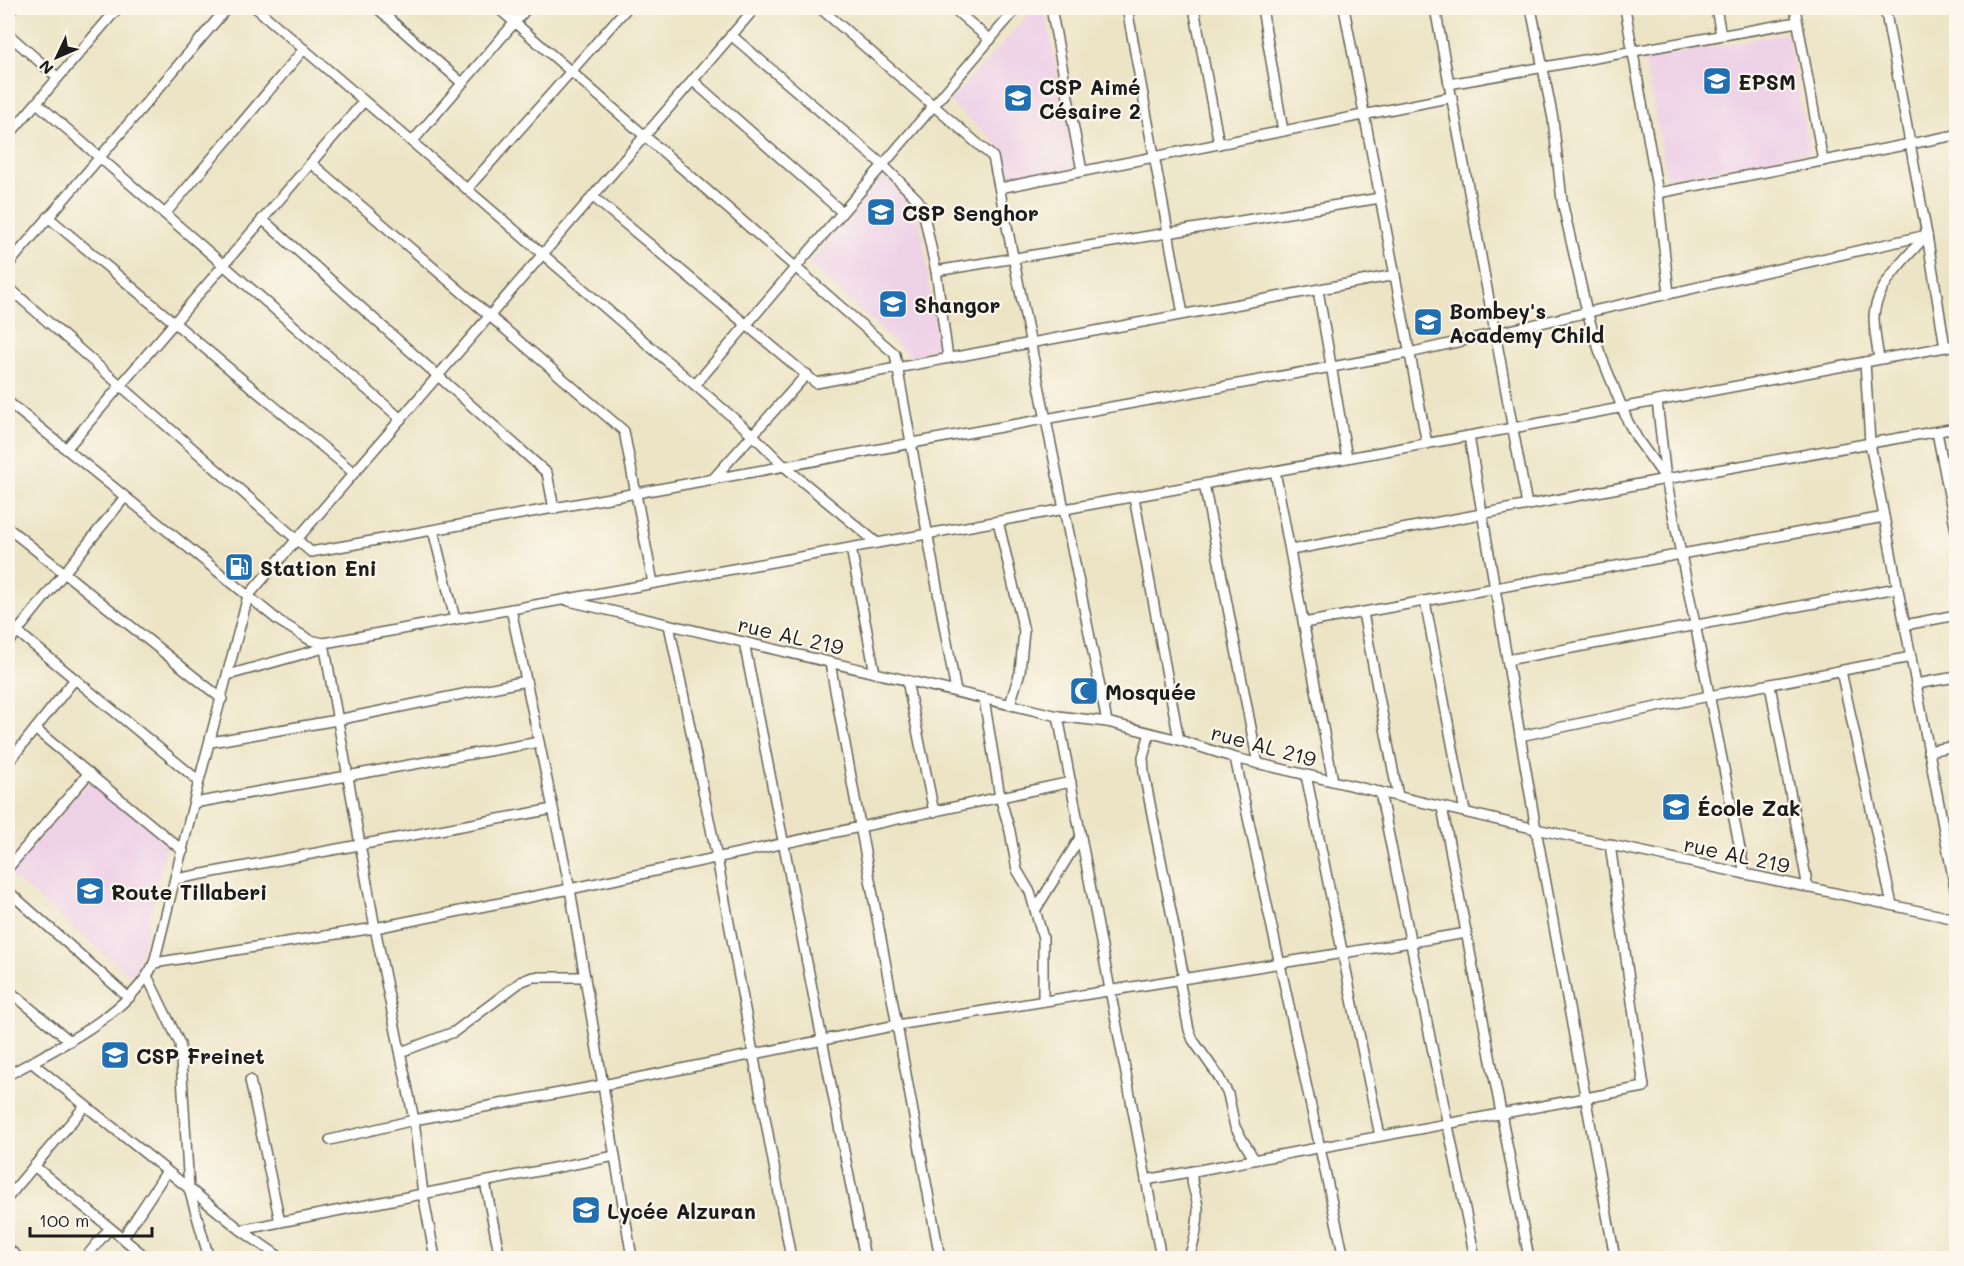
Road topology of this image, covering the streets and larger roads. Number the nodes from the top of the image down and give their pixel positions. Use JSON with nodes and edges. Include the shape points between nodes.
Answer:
{"nodes":[{"id":1,"x":13,"y":8,"type":"edge"},
{"id":2,"x":118,"y":8,"type":"edge"},
{"id":3,"x":226,"y":8,"type":"edge"},
{"id":4,"x":256,"y":8,"type":"edge"},
{"id":5,"x":377,"y":8,"type":"edge"},
{"id":6,"x":498,"y":8,"type":"edge"},
{"id":7,"x":527,"y":8,"type":"edge"},
{"id":8,"x":627,"y":8,"type":"edge"},
{"id":9,"x":754,"y":8,"type":"edge"},
{"id":10,"x":820,"y":8,"type":"edge"},
{"id":11,"x":953,"y":8,"type":"edge"},
{"id":12,"x":1017,"y":8,"type":"edge"},
{"id":13,"x":1051,"y":8,"type":"edge"},
{"id":14,"x":1127,"y":8,"type":"edge"},
{"id":15,"x":1194,"y":8,"type":"edge"},
{"id":16,"x":1262,"y":8,"type":"edge"},
{"id":17,"x":1344,"y":8,"type":"edge"},
{"id":18,"x":1435,"y":8,"type":"edge"},
{"id":19,"x":1531,"y":8,"type":"edge"},
{"id":20,"x":1625,"y":8,"type":"edge"},
{"id":21,"x":1716,"y":8,"type":"edge"},
{"id":22,"x":1795,"y":8,"type":"edge"},
{"id":23,"x":1885,"y":8,"type":"edge"},
{"id":24,"x":8,"y":14,"type":"edge"},
{"id":25,"x":514,"y":22,"type":"junction"},
{"id":26,"x":1797,"y":22,"type":"junction"},
{"id":27,"x":8,"y":34,"type":"edge"},
{"id":28,"x":731,"y":35,"type":"junction"},
{"id":29,"x":1721,"y":35,"type":"junction"},
{"id":30,"x":990,"y":40,"type":"junction"},
{"id":31,"x":304,"y":49,"type":"junction"},
{"id":32,"x":1633,"y":51,"type":"junction"},
{"id":33,"x":1542,"y":68,"type":"junction"},
{"id":34,"x":571,"y":71,"type":"junction"},
{"id":35,"x":57,"y":77,"type":"junction"},
{"id":36,"x":692,"y":80,"type":"junction"},
{"id":37,"x":462,"y":83,"type":"junction"},
{"id":38,"x":1449,"y":84,"type":"junction"},
{"id":39,"x":1452,"y":97,"type":"junction"},
{"id":40,"x":364,"y":101,"type":"junction"},
{"id":41,"x":37,"y":103,"type":"junction"},
{"id":42,"x":934,"y":105,"type":"junction"},
{"id":43,"x":1364,"y":114,"type":"junction"},
{"id":44,"x":1283,"y":131,"type":"junction"},
{"id":45,"x":1956,"y":135,"type":"edge"},
{"id":46,"x":8,"y":136,"type":"edge"},
{"id":47,"x":644,"y":136,"type":"junction"},
{"id":48,"x":412,"y":142,"type":"junction"},
{"id":49,"x":1219,"y":144,"type":"junction"},
{"id":50,"x":1910,"y":144,"type":"junction"},
{"id":51,"x":99,"y":157,"type":"junction"},
{"id":52,"x":1155,"y":157,"type":"junction"},
{"id":53,"x":1823,"y":161,"type":"junction"},
{"id":54,"x":311,"y":163,"type":"junction"},
{"id":55,"x":883,"y":165,"type":"junction"},
{"id":56,"x":1082,"y":171,"type":"junction"},
{"id":57,"x":1000,"y":188,"type":"junction"},
{"id":58,"x":467,"y":189,"type":"junction"},
{"id":59,"x":1658,"y":193,"type":"junction"},
{"id":60,"x":592,"y":196,"type":"junction"},
{"id":61,"x":1380,"y":198,"type":"junction"},
{"id":62,"x":842,"y":212,"type":"junction"},
{"id":63,"x":165,"y":214,"type":"junction"},
{"id":64,"x":48,"y":217,"type":"junction"},
{"id":65,"x":262,"y":219,"type":"junction"},
{"id":66,"x":1168,"y":233,"type":"junction"},
{"id":67,"x":1927,"y":235,"type":"junction"},
{"id":68,"x":542,"y":254,"type":"junction"},
{"id":69,"x":1014,"y":258,"type":"junction"},
{"id":70,"x":8,"y":265,"type":"edge"},
{"id":71,"x":223,"y":265,"type":"junction"},
{"id":72,"x":795,"y":267,"type":"junction"},
{"id":73,"x":936,"y":271,"type":"junction"},
{"id":74,"x":1395,"y":275,"type":"junction"},
{"id":75,"x":8,"y":287,"type":"edge"},
{"id":76,"x":1318,"y":290,"type":"junction"},
{"id":77,"x":1669,"y":294,"type":"junction"},
{"id":78,"x":1587,"y":312,"type":"junction"},
{"id":79,"x":1183,"y":314,"type":"junction"},
{"id":80,"x":489,"y":315,"type":"junction"},
{"id":81,"x":174,"y":323,"type":"junction"},
{"id":82,"x":746,"y":324,"type":"junction"},
{"id":83,"x":1496,"y":333,"type":"junction"},
{"id":84,"x":1031,"y":343,"type":"junction"},
{"id":85,"x":1956,"y":345,"type":"edge"},
{"id":86,"x":1945,"y":347,"type":"junction"},
{"id":87,"x":1409,"y":353,"type":"junction"},
{"id":88,"x":948,"y":358,"type":"junction"},
{"id":89,"x":1879,"y":359,"type":"junction"},
{"id":90,"x":1864,"y":362,"type":"junction"},
{"id":91,"x":1331,"y":367,"type":"junction"},
{"id":92,"x":897,"y":368,"type":"junction"},
{"id":93,"x":807,"y":374,"type":"junction"},
{"id":94,"x":438,"y":375,"type":"junction"},
{"id":95,"x":120,"y":385,"type":"junction"},
{"id":96,"x":695,"y":385,"type":"junction"},
{"id":97,"x":1657,"y":401,"type":"junction"},
{"id":98,"x":8,"y":402,"type":"edge"},
{"id":99,"x":1622,"y":408,"type":"junction"},
{"id":100,"x":401,"y":419,"type":"junction"},
{"id":101,"x":1046,"y":419,"type":"junction"},
{"id":102,"x":1513,"y":428,"type":"junction"},
{"id":103,"x":1956,"y":428,"type":"edge"},
{"id":104,"x":1936,"y":432,"type":"junction"},
{"id":105,"x":752,"y":434,"type":"junction"},
{"id":106,"x":1469,"y":436,"type":"junction"},
{"id":107,"x":1870,"y":443,"type":"junction"},
{"id":108,"x":911,"y":444,"type":"junction"},
{"id":109,"x":1427,"y":444,"type":"junction"},
{"id":110,"x":66,"y":449,"type":"junction"},
{"id":111,"x":1347,"y":458,"type":"junction"},
{"id":112,"x":784,"y":467,"type":"junction"},
{"id":113,"x":1275,"y":471,"type":"junction"},
{"id":114,"x":354,"y":473,"type":"junction"},
{"id":115,"x":1666,"y":479,"type":"junction"},
{"id":116,"x":712,"y":480,"type":"junction"},
{"id":117,"x":1204,"y":484,"type":"junction"},
{"id":118,"x":636,"y":494,"type":"junction"},
{"id":119,"x":1134,"y":496,"type":"junction"},
{"id":120,"x":125,"y":497,"type":"junction"},
{"id":121,"x":1527,"y":505,"type":"junction"},
{"id":122,"x":554,"y":509,"type":"junction"},
{"id":123,"x":1064,"y":509,"type":"junction"},
{"id":124,"x":1482,"y":514,"type":"junction"},
{"id":125,"x":1884,"y":517,"type":"junction"},
{"id":126,"x":998,"y":521,"type":"junction"},
{"id":127,"x":8,"y":528,"type":"edge"},
{"id":128,"x":433,"y":530,"type":"junction"},
{"id":129,"x":1956,"y":531,"type":"edge"},
{"id":130,"x":927,"y":534,"type":"junction"},
{"id":131,"x":297,"y":540,"type":"junction"},
{"id":132,"x":877,"y":543,"type":"junction"},
{"id":133,"x":851,"y":548,"type":"junction"},
{"id":134,"x":1291,"y":550,"type":"junction"},
{"id":135,"x":1681,"y":554,"type":"junction"},
{"id":136,"x":64,"y":573,"type":"junction"},
{"id":137,"x":653,"y":583,"type":"junction"},
{"id":138,"x":1495,"y":588,"type":"junction"},
{"id":139,"x":1897,"y":588,"type":"junction"},
{"id":140,"x":248,"y":596,"type":"junction"},
{"id":141,"x":564,"y":600,"type":"junction"},
{"id":142,"x":1425,"y":601,"type":"junction"},
{"id":143,"x":511,"y":609,"type":"junction"},
{"id":144,"x":1363,"y":613,"type":"junction"},
{"id":145,"x":1956,"y":615,"type":"edge"},
{"id":146,"x":455,"y":619,"type":"junction"},
{"id":147,"x":1304,"y":623,"type":"junction"},
{"id":148,"x":8,"y":624,"type":"edge"},
{"id":149,"x":669,"y":625,"type":"junction"},
{"id":150,"x":1695,"y":625,"type":"junction"},
{"id":151,"x":1905,"y":626,"type":"junction"},
{"id":152,"x":17,"y":632,"type":"junction"},
{"id":153,"x":744,"y":642,"type":"junction"},
{"id":154,"x":8,"y":643,"type":"edge"},
{"id":155,"x":324,"y":645,"type":"junction"},
{"id":156,"x":1911,"y":657,"type":"junction"},
{"id":157,"x":1507,"y":660,"type":"junction"},
{"id":158,"x":830,"y":663,"type":"junction"},
{"id":159,"x":1841,"y":671,"type":"junction"},
{"id":160,"x":875,"y":673,"type":"junction"},
{"id":161,"x":228,"y":675,"type":"junction"},
{"id":162,"x":1956,"y":677,"type":"edge"},
{"id":163,"x":75,"y":679,"type":"junction"},
{"id":164,"x":526,"y":681,"type":"junction"},
{"id":165,"x":907,"y":681,"type":"junction"},
{"id":166,"x":1916,"y":684,"type":"junction"},
{"id":167,"x":1770,"y":685,"type":"junction"},
{"id":168,"x":957,"y":692,"type":"junction"},
{"id":169,"x":1709,"y":696,"type":"junction"},
{"id":170,"x":222,"y":699,"type":"junction"},
{"id":171,"x":984,"y":699,"type":"junction"},
{"id":172,"x":1010,"y":704,"type":"junction"},
{"id":173,"x":1058,"y":716,"type":"junction"},
{"id":174,"x":338,"y":720,"type":"junction"},
{"id":175,"x":1107,"y":722,"type":"junction"},
{"id":176,"x":36,"y":729,"type":"junction"},
{"id":177,"x":1150,"y":734,"type":"junction"},
{"id":178,"x":1520,"y":736,"type":"junction"},
{"id":179,"x":1179,"y":740,"type":"junction"},
{"id":180,"x":211,"y":742,"type":"junction"},
{"id":181,"x":539,"y":742,"type":"junction"},
{"id":182,"x":1956,"y":746,"type":"edge"},
{"id":183,"x":1928,"y":751,"type":"junction"},
{"id":184,"x":1235,"y":758,"type":"junction"},
{"id":185,"x":8,"y":763,"type":"edge"},
{"id":186,"x":1258,"y":764,"type":"junction"},
{"id":187,"x":89,"y":773,"type":"junction"},
{"id":188,"x":1306,"y":775,"type":"junction"},
{"id":189,"x":348,"y":776,"type":"junction"},
{"id":190,"x":199,"y":781,"type":"junction"},
{"id":191,"x":1333,"y":781,"type":"junction"},
{"id":192,"x":1071,"y":782,"type":"junction"},
{"id":193,"x":1380,"y":792,"type":"junction"},
{"id":194,"x":1398,"y":796,"type":"junction"},
{"id":195,"x":1000,"y":798,"type":"junction"},
{"id":196,"x":194,"y":803,"type":"junction"},
{"id":197,"x":1442,"y":807,"type":"junction"},
{"id":198,"x":553,"y":809,"type":"junction"},
{"id":199,"x":934,"y":812,"type":"junction"},
{"id":200,"x":1465,"y":812,"type":"junction"},
{"id":201,"x":860,"y":827,"type":"junction"},
{"id":202,"x":1536,"y":829,"type":"junction"},
{"id":203,"x":1081,"y":836,"type":"junction"},
{"id":204,"x":784,"y":843,"type":"junction"},
{"id":205,"x":1610,"y":844,"type":"junction"},
{"id":206,"x":360,"y":845,"type":"junction"},
{"id":207,"x":183,"y":851,"type":"junction"},
{"id":208,"x":717,"y":858,"type":"junction"},
{"id":209,"x":1953,"y":861,"type":"edge"},
{"id":210,"x":8,"y":868,"type":"edge"},
{"id":211,"x":1745,"y":874,"type":"junction"},
{"id":212,"x":176,"y":879,"type":"junction"},
{"id":213,"x":1808,"y":888,"type":"junction"},
{"id":214,"x":570,"y":889,"type":"junction"},
{"id":215,"x":8,"y":891,"type":"edge"},
{"id":216,"x":1956,"y":893,"type":"edge"},
{"id":217,"x":1892,"y":905,"type":"junction"},
{"id":218,"x":1036,"y":909,"type":"junction"},
{"id":219,"x":1956,"y":919,"type":"edge"},
{"id":220,"x":375,"y":928,"type":"junction"},
{"id":221,"x":1467,"y":933,"type":"junction"},
{"id":222,"x":1411,"y":942,"type":"junction"},
{"id":223,"x":1342,"y":952,"type":"junction"},
{"id":224,"x":154,"y":963,"type":"junction"},
{"id":225,"x":1280,"y":963,"type":"junction"},
{"id":226,"x":585,"y":977,"type":"junction"},
{"id":227,"x":148,"y":978,"type":"junction"},
{"id":228,"x":1182,"y":978,"type":"junction"},
{"id":229,"x":8,"y":990,"type":"edge"},
{"id":230,"x":1110,"y":990,"type":"junction"},
{"id":231,"x":129,"y":998,"type":"junction"},
{"id":232,"x":1044,"y":1001,"type":"junction"},
{"id":233,"x":897,"y":1025,"type":"junction"},
{"id":234,"x":822,"y":1040,"type":"junction"},
{"id":235,"x":70,"y":1041,"type":"junction"},
{"id":236,"x":401,"y":1052,"type":"junction"},
{"id":237,"x":753,"y":1054,"type":"junction"},
{"id":238,"x":31,"y":1062,"type":"junction"},
{"id":239,"x":8,"y":1075,"type":"edge"},
{"id":240,"x":250,"y":1080,"type":"dead end"},
{"id":241,"x":603,"y":1085,"type":"junction"},
{"id":242,"x":1585,"y":1098,"type":"junction"},
{"id":243,"x":85,"y":1106,"type":"junction"},
{"id":244,"x":1502,"y":1113,"type":"junction"},
{"id":245,"x":414,"y":1120,"type":"junction"},
{"id":246,"x":1447,"y":1124,"type":"junction"},
{"id":247,"x":1380,"y":1136,"type":"junction"},
{"id":248,"x":330,"y":1140,"type":"dead end"},
{"id":249,"x":1320,"y":1147,"type":"junction"},
{"id":250,"x":615,"y":1156,"type":"junction"},
{"id":251,"x":1254,"y":1159,"type":"junction"},
{"id":252,"x":34,"y":1166,"type":"junction"},
{"id":253,"x":167,"y":1171,"type":"junction"},
{"id":254,"x":1193,"y":1171,"type":"junction"},
{"id":255,"x":1146,"y":1180,"type":"junction"},
{"id":256,"x":485,"y":1182,"type":"junction"},
{"id":257,"x":189,"y":1189,"type":"junction"},
{"id":258,"x":423,"y":1194,"type":"junction"},
{"id":259,"x":8,"y":1197,"type":"edge"},
{"id":260,"x":280,"y":1222,"type":"junction"},
{"id":261,"x":110,"y":1228,"type":"junction"},
{"id":262,"x":242,"y":1230,"type":"junction"},
{"id":263,"x":123,"y":1238,"type":"junction"},
{"id":264,"x":8,"y":1249,"type":"edge"},
{"id":265,"x":632,"y":1257,"type":"edge"},
{"id":266,"x":19,"y":1258,"type":"edge"},
{"id":267,"x":86,"y":1258,"type":"edge"},
{"id":268,"x":147,"y":1258,"type":"edge"},
{"id":269,"x":209,"y":1258,"type":"edge"},
{"id":270,"x":281,"y":1258,"type":"edge"},
{"id":271,"x":435,"y":1258,"type":"edge"},
{"id":272,"x":500,"y":1258,"type":"edge"},
{"id":273,"x":616,"y":1258,"type":"edge"},
{"id":274,"x":791,"y":1258,"type":"edge"},
{"id":275,"x":865,"y":1258,"type":"edge"},
{"id":276,"x":940,"y":1258,"type":"edge"},
{"id":277,"x":1161,"y":1258,"type":"edge"},
{"id":278,"x":1189,"y":1258,"type":"edge"},
{"id":279,"x":1344,"y":1258,"type":"edge"},
{"id":280,"x":1474,"y":1258,"type":"edge"},
{"id":281,"x":1529,"y":1258,"type":"edge"},
{"id":282,"x":1615,"y":1258,"type":"edge"}],
"edges":[{"from":1,"to":24,"type":"street"},
{"from":2,"to":35,"type":"street"},
{"from":3,"to":51,"type":"street"},
{"from":4,"to":31,"type":"street"},
{"from":5,"to":37,"type":"street"},
{"from":6,"to":25,"type":"street"},
{"from":7,"to":25,"type":"street"},
{"from":8,"to":34,"type":"street"},
{"from":9,"to":28,"type":"street"},
{"from":10,"to":42,"type":"street"},
{"from":11,"to":30,"type":"street"},
{"from":12,"to":30,"type":"street"},
{"from":13,"to":56,"type":"street"},
{"from":14,"to":52,"type":"street"},
{"from":15,"to":49,"type":"street"},
{"from":16,"to":44,"type":"street"},
{"from":17,"to":43,"type":"street"},
{"from":18,"to":38,"type":"street"},
{"from":19,"to":33,"type":"street"},
{"from":20,"to":32,"type":"street"},
{"from":21,"to":29,"type":"street"},
{"from":22,"to":26,"type":"street"},
{"from":23,"to":50,"type":"street"},
{"from":25,"to":34,"type":"street"},
{"from":25,"to":37,"type":"street"},
{"from":26,"to":29,"type":"street"},
{"from":26,"to":53,"type":"street"},
{"from":27,"to":35,"type":"street"},
{"from":28,"to":36,"type":"street"},
{"from":28,"to":55,"type":"street"},
{"from":29,"to":32,"type":"street"},
{"from":30,"to":42,"type":"street"},
{"from":31,"to":40,"type":"street"},
{"from":31,"to":63,"type":"street"},
{"from":32,"to":33,"type":"street"},
{"from":32,"to":59,"type":"street"},
{"from":33,"to":38,"type":"street"},
{"from":33,"to":78,"type":"street","via":[[1553,119],[1562,201]]},
{"from":34,"to":47,"type":"street"},
{"from":34,"to":58,"type":"street"},
{"from":35,"to":41,"type":"street"},
{"from":36,"to":47,"type":"street"},
{"from":36,"to":62,"type":"street"},
{"from":37,"to":48,"type":"street"},
{"from":38,"to":39,"type":"street"},
{"from":39,"to":43,"type":"street"},
{"from":39,"to":83,"type":"street"},
{"from":40,"to":48,"type":"street"},
{"from":40,"to":54,"type":"street"},
{"from":41,"to":46,"type":"street"},
{"from":41,"to":51,"type":"street"},
{"from":42,"to":55,"type":"street"},
{"from":42,"to":57,"type":"street","via":[[993,157]]},
{"from":43,"to":44,"type":"street"},
{"from":43,"to":61,"type":"street"},
{"from":44,"to":49,"type":"street"},
{"from":45,"to":50,"type":"street"},
{"from":47,"to":60,"type":"street"},
{"from":47,"to":72,"type":"street"},
{"from":48,"to":58,"type":"street"},
{"from":49,"to":52,"type":"street"},
{"from":50,"to":53,"type":"street"},
{"from":50,"to":67,"type":"street"},
{"from":51,"to":63,"type":"street"},
{"from":51,"to":64,"type":"street"},
{"from":52,"to":56,"type":"street"},
{"from":52,"to":66,"type":"street"},
{"from":53,"to":59,"type":"street"},
{"from":54,"to":65,"type":"street"},
{"from":54,"to":80,"type":"street"},
{"from":55,"to":62,"type":"street"},
{"from":55,"to":73,"type":"street","via":[[921,205]]},
{"from":56,"to":57,"type":"street"},
{"from":57,"to":69,"type":"street"},
{"from":58,"to":68,"type":"street"},
{"from":59,"to":77,"type":"street"},
{"from":60,"to":68,"type":"street"},
{"from":60,"to":82,"type":"street"},
{"from":61,"to":66,"type":"street"},
{"from":61,"to":74,"type":"street"},
{"from":62,"to":72,"type":"street"},
{"from":63,"to":71,"type":"street"},
{"from":64,"to":70,"type":"street"},
{"from":64,"to":81,"type":"street"},
{"from":65,"to":71,"type":"street"},
{"from":65,"to":94,"type":"street"},
{"from":66,"to":69,"type":"street"},
{"from":66,"to":79,"type":"street"},
{"from":67,"to":77,"type":"street"},
{"from":67,"to":86,"type":"street"},
{"from":67,"to":89,"type":"street","via":[[1898,266],[1878,301],[1874,316]]},
{"from":68,"to":80,"type":"street"},
{"from":68,"to":96,"type":"street"},
{"from":69,"to":73,"type":"street"},
{"from":69,"to":84,"type":"street"},
{"from":71,"to":81,"type":"street"},
{"from":71,"to":100,"type":"street"},
{"from":72,"to":82,"type":"street"},
{"from":72,"to":92,"type":"street","via":[[895,354]]},
{"from":73,"to":88,"type":"street"},
{"from":74,"to":76,"type":"street"},
{"from":74,"to":87,"type":"street"},
{"from":75,"to":95,"type":"street"},
{"from":76,"to":79,"type":"street"},
{"from":76,"to":91,"type":"street"},
{"from":77,"to":78,"type":"street"},
{"from":78,"to":83,"type":"street"},
{"from":78,"to":99,"type":"street"},
{"from":79,"to":84,"type":"street"},
{"from":80,"to":94,"type":"street"},
{"from":80,"to":118,"type":"street","via":[[624,430]]},
{"from":81,"to":95,"type":"street"},
{"from":81,"to":114,"type":"street"},
{"from":82,"to":93,"type":"street"},
{"from":82,"to":96,"type":"street"},
{"from":83,"to":87,"type":"street"},
{"from":83,"to":102,"type":"street"},
{"from":84,"to":88,"type":"street"},
{"from":84,"to":101,"type":"street"},
{"from":85,"to":86,"type":"street"},
{"from":86,"to":89,"type":"street"},
{"from":87,"to":91,"type":"street"},
{"from":87,"to":109,"type":"street"},
{"from":88,"to":92,"type":"street"},
{"from":89,"to":90,"type":"street"},
{"from":90,"to":97,"type":"street"},
{"from":90,"to":107,"type":"street"},
{"from":91,"to":101,"type":"street"},
{"from":91,"to":111,"type":"street"},
{"from":92,"to":93,"type":"street","via":[[816,383]]},
{"from":92,"to":108,"type":"street"},
{"from":93,"to":105,"type":"street"},
{"from":94,"to":100,"type":"street"},
{"from":94,"to":122,"type":"street","via":[[547,473]]},
{"from":95,"to":110,"type":"street"},
{"from":95,"to":131,"type":"street"},
{"from":96,"to":105,"type":"street"},
{"from":97,"to":99,"type":"street"},
{"from":97,"to":115,"type":"street"},
{"from":98,"to":110,"type":"street"},
{"from":99,"to":102,"type":"street"},
{"from":99,"to":115,"type":"street","via":[[1638,440]]},
{"from":100,"to":114,"type":"street"},
{"from":101,"to":108,"type":"street"},
{"from":101,"to":123,"type":"street"},
{"from":102,"to":106,"type":"street"},
{"from":102,"to":121,"type":"street"},
{"from":103,"to":104,"type":"street"},
{"from":104,"to":107,"type":"street"},
{"from":104,"to":129,"type":"street"},
{"from":105,"to":112,"type":"street"},
{"from":105,"to":116,"type":"street"},
{"from":106,"to":109,"type":"street"},
{"from":106,"to":124,"type":"street"},
{"from":107,"to":115,"type":"street"},
{"from":107,"to":125,"type":"street"},
{"from":108,"to":112,"type":"street"},
{"from":108,"to":130,"type":"street"},
{"from":109,"to":111,"type":"street"},
{"from":110,"to":120,"type":"street"},
{"from":111,"to":113,"type":"street"},
{"from":112,"to":116,"type":"street"},
{"from":112,"to":132,"type":"street"},
{"from":113,"to":117,"type":"street"},
{"from":113,"to":134,"type":"street"},
{"from":114,"to":131,"type":"street"},
{"from":115,"to":121,"type":"street"},
{"from":115,"to":135,"type":"street"},
{"from":116,"to":118,"type":"street"},
{"from":117,"to":119,"type":"street"},
{"from":117,"to":186,"type":"street"},
{"from":118,"to":122,"type":"street"},
{"from":118,"to":137,"type":"street"},
{"from":119,"to":123,"type":"street"},
{"from":119,"to":179,"type":"street"},
{"from":120,"to":136,"type":"street"},
{"from":120,"to":140,"type":"street"},
{"from":121,"to":124,"type":"street"},
{"from":122,"to":128,"type":"street"},
{"from":123,"to":126,"type":"street"},
{"from":123,"to":175,"type":"street"},
{"from":124,"to":134,"type":"street"},
{"from":124,"to":138,"type":"street"},
{"from":125,"to":135,"type":"street"},
{"from":125,"to":139,"type":"street"},
{"from":126,"to":130,"type":"street"},
{"from":126,"to":172,"type":"street","via":[[1024,631],[1020,672]]},
{"from":127,"to":136,"type":"street"},
{"from":128,"to":131,"type":"street","via":[[311,552]]},
{"from":128,"to":146,"type":"street"},
{"from":130,"to":132,"type":"street"},
{"from":130,"to":168,"type":"street"},
{"from":131,"to":140,"type":"street"},
{"from":132,"to":133,"type":"street"},
{"from":133,"to":137,"type":"street"},
{"from":133,"to":160,"type":"street"},
{"from":134,"to":147,"type":"street"},
{"from":135,"to":138,"type":"street"},
{"from":135,"to":150,"type":"street"},
{"from":136,"to":152,"type":"street"},
{"from":136,"to":170,"type":"street"},
{"from":137,"to":141,"type":"street"},
{"from":138,"to":142,"type":"street"},
{"from":138,"to":157,"type":"street"},
{"from":139,"to":150,"type":"street"},
{"from":139,"to":151,"type":"street"},
{"from":140,"to":155,"type":"street","via":[[279,621]]},
{"from":140,"to":161,"type":"street"},
{"from":141,"to":143,"type":"street"},
{"from":141,"to":149,"type":"street","name":"rue AL 219"},
{"from":142,"to":144,"type":"street"},
{"from":142,"to":200,"type":"street"},
{"from":143,"to":146,"type":"street"},
{"from":143,"to":164,"type":"street"},
{"from":144,"to":147,"type":"street"},
{"from":144,"to":194,"type":"street"},
{"from":145,"to":151,"type":"street"},
{"from":146,"to":155,"type":"street"},
{"from":147,"to":191,"type":"street"},
{"from":148,"to":152,"type":"street"},
{"from":149,"to":153,"type":"street","name":"rue AL 219"},
{"from":149,"to":208,"type":"street"},
{"from":150,"to":157,"type":"street"},
{"from":150,"to":169,"type":"street"},
{"from":151,"to":156,"type":"street"},
{"from":152,"to":154,"type":"street"},
{"from":152,"to":163,"type":"street"},
{"from":153,"to":158,"type":"street","name":"rue AL 219"},
{"from":153,"to":204,"type":"street"},
{"from":155,"to":161,"type":"street"},
{"from":155,"to":174,"type":"street"},
{"from":156,"to":159,"type":"street"},
{"from":156,"to":166,"type":"street"},
{"from":157,"to":178,"type":"street"},
{"from":158,"to":160,"type":"street","name":"rue AL 219"},
{"from":158,"to":201,"type":"street"},
{"from":159,"to":167,"type":"street"},
{"from":159,"to":217,"type":"street"},
{"from":160,"to":165,"type":"street","name":"rue AL 219"},
{"from":161,"to":170,"type":"street"},
{"from":162,"to":166,"type":"street"},
{"from":163,"to":176,"type":"street"},
{"from":163,"to":190,"type":"street"},
{"from":164,"to":174,"type":"street"},
{"from":164,"to":181,"type":"street"},
{"from":165,"to":168,"type":"street","name":"rue AL 219"},
{"from":165,"to":199,"type":"street"},
{"from":166,"to":183,"type":"street"},
{"from":167,"to":169,"type":"street"},
{"from":167,"to":213,"type":"street"},
{"from":168,"to":171,"type":"street","name":"rue AL 219"},
{"from":169,"to":178,"type":"street"},
{"from":169,"to":211,"type":"street"},
{"from":170,"to":180,"type":"street"},
{"from":171,"to":172,"type":"street","name":"rue AL 219"},
{"from":171,"to":195,"type":"street"},
{"from":172,"to":173,"type":"street","name":"rue AL 219"},
{"from":173,"to":175,"type":"street","name":"rue AL 219"},
{"from":173,"to":192,"type":"street"},
{"from":174,"to":180,"type":"street"},
{"from":174,"to":189,"type":"street"},
{"from":175,"to":177,"type":"street","name":"rue AL 219"},
{"from":176,"to":185,"type":"street"},
{"from":176,"to":187,"type":"street"},
{"from":177,"to":179,"type":"street","name":"rue AL 219"},
{"from":177,"to":228,"type":"street","via":[[1143,757],[1144,773]]},
{"from":178,"to":202,"type":"street"},
{"from":179,"to":184,"type":"street","name":"rue AL 219"},
{"from":180,"to":190,"type":"street"},
{"from":181,"to":189,"type":"street"},
{"from":181,"to":198,"type":"street"},
{"from":182,"to":183,"type":"street"},
{"from":183,"to":209,"type":"street"},
{"from":184,"to":186,"type":"street","name":"rue AL 219"},
{"from":184,"to":225,"type":"street"},
{"from":186,"to":188,"type":"street","name":"rue AL 219"},
{"from":187,"to":207,"type":"street"},
{"from":187,"to":210,"type":"street"},
{"from":188,"to":191,"type":"street","name":"rue AL 219"},
{"from":188,"to":223,"type":"street"},
{"from":189,"to":196,"type":"street"},
{"from":189,"to":206,"type":"street"},
{"from":190,"to":196,"type":"street"},
{"from":191,"to":193,"type":"street","name":"rue AL 219"},
{"from":192,"to":195,"type":"street"},
{"from":192,"to":203,"type":"street"},
{"from":193,"to":194,"type":"street","name":"rue AL 219"},
{"from":193,"to":222,"type":"street"},
{"from":194,"to":197,"type":"street","name":"rue AL 219"},
{"from":195,"to":199,"type":"street"},
{"from":195,"to":218,"type":"street","via":[[1017,870]]},
{"from":196,"to":207,"type":"street"},
{"from":197,"to":200,"type":"street","name":"rue AL 219"},
{"from":197,"to":221,"type":"street"},
{"from":198,"to":206,"type":"street"},
{"from":198,"to":214,"type":"street"},
{"from":199,"to":201,"type":"street"},
{"from":200,"to":202,"type":"street","name":"rue AL 219"},
{"from":201,"to":204,"type":"street"},
{"from":201,"to":233,"type":"street"},
{"from":202,"to":205,"type":"street","name":"rue AL 219"},
{"from":202,"to":242,"type":"street"},
{"from":203,"to":218,"type":"street"},
{"from":203,"to":230,"type":"street"},
{"from":204,"to":208,"type":"street"},
{"from":204,"to":234,"type":"street"},
{"from":205,"to":211,"type":"street","name":"rue AL 219"},
{"from":205,"to":242,"type":"street","via":[[1644,1087]]},
{"from":206,"to":212,"type":"street"},
{"from":206,"to":220,"type":"street"},
{"from":207,"to":212,"type":"street"},
{"from":208,"to":214,"type":"street"},
{"from":208,"to":237,"type":"street"},
{"from":209,"to":216,"type":"street"},
{"from":211,"to":213,"type":"street","name":"rue AL 219"},
{"from":212,"to":224,"type":"street"},
{"from":213,"to":217,"type":"street","name":"rue AL 219"},
{"from":214,"to":220,"type":"street"},
{"from":214,"to":226,"type":"street"},
{"from":215,"to":231,"type":"street"},
{"from":217,"to":219,"type":"street","name":"rue AL 219"},
{"from":218,"to":232,"type":"street","via":[[1043,938]]},
{"from":220,"to":224,"type":"street"},
{"from":220,"to":236,"type":"street"},
{"from":221,"to":222,"type":"street"},
{"from":221,"to":244,"type":"street"},
{"from":222,"to":223,"type":"street"},
{"from":222,"to":246,"type":"street"},
{"from":223,"to":225,"type":"street"},
{"from":223,"to":247,"type":"street"},
{"from":224,"to":227,"type":"street"},
{"from":225,"to":228,"type":"street"},
{"from":225,"to":249,"type":"street"},
{"from":226,"to":236,"type":"street","via":[[533,977],[522,981],[454,1032]]},
{"from":226,"to":241,"type":"street"},
{"from":227,"to":231,"type":"street"},
{"from":227,"to":257,"type":"street","via":[[180,1044]]},
{"from":228,"to":230,"type":"street"},
{"from":228,"to":251,"type":"street","via":[[1193,1040],[1228,1094],[1235,1127]]},
{"from":229,"to":235,"type":"street"},
{"from":230,"to":232,"type":"street"},
{"from":230,"to":255,"type":"street"},
{"from":231,"to":235,"type":"street"},
{"from":232,"to":233,"type":"street"},
{"from":233,"to":234,"type":"street"},
{"from":233,"to":276,"type":"street"},
{"from":234,"to":237,"type":"street"},
{"from":234,"to":275,"type":"street"},
{"from":235,"to":238,"type":"street"},
{"from":236,"to":245,"type":"street"},
{"from":237,"to":241,"type":"street"},
{"from":237,"to":274,"type":"street"},
{"from":238,"to":239,"type":"street"},
{"from":238,"to":243,"type":"street"},
{"from":240,"to":260,"type":"street"},
{"from":241,"to":245,"type":"street"},
{"from":241,"to":250,"type":"street"},
{"from":242,"to":244,"type":"street"},
{"from":242,"to":282,"type":"street"},
{"from":243,"to":252,"type":"street"},
{"from":243,"to":253,"type":"street"},
{"from":244,"to":246,"type":"street"},
{"from":244,"to":281,"type":"street"},
{"from":245,"to":248,"type":"street"},
{"from":245,"to":258,"type":"street"},
{"from":246,"to":247,"type":"street"},
{"from":246,"to":280,"type":"street"},
{"from":247,"to":249,"type":"street"},
{"from":249,"to":251,"type":"street"},
{"from":249,"to":279,"type":"street"},
{"from":250,"to":256,"type":"street"},
{"from":250,"to":265,"type":"street"},
{"from":251,"to":254,"type":"street"},
{"from":252,"to":259,"type":"street"},
{"from":252,"to":261,"type":"street"},
{"from":253,"to":257,"type":"street"},
{"from":253,"to":263,"type":"street"},
{"from":254,"to":255,"type":"street"},
{"from":254,"to":278,"type":"street","via":[[1191,1179],[1198,1209]]},
{"from":255,"to":277,"type":"street"},
{"from":256,"to":258,"type":"street"},
{"from":256,"to":272,"type":"street"},
{"from":257,"to":262,"type":"street"},
{"from":257,"to":269,"type":"street"},
{"from":258,"to":260,"type":"street"},
{"from":258,"to":271,"type":"street"},
{"from":260,"to":262,"type":"street"},
{"from":261,"to":263,"type":"street"},
{"from":261,"to":267,"type":"street"},
{"from":262,"to":270,"type":"street"},
{"from":263,"to":268,"type":"street"},
{"from":264,"to":266,"type":"street"},
{"from":265,"to":273,"type":"street"}]}
